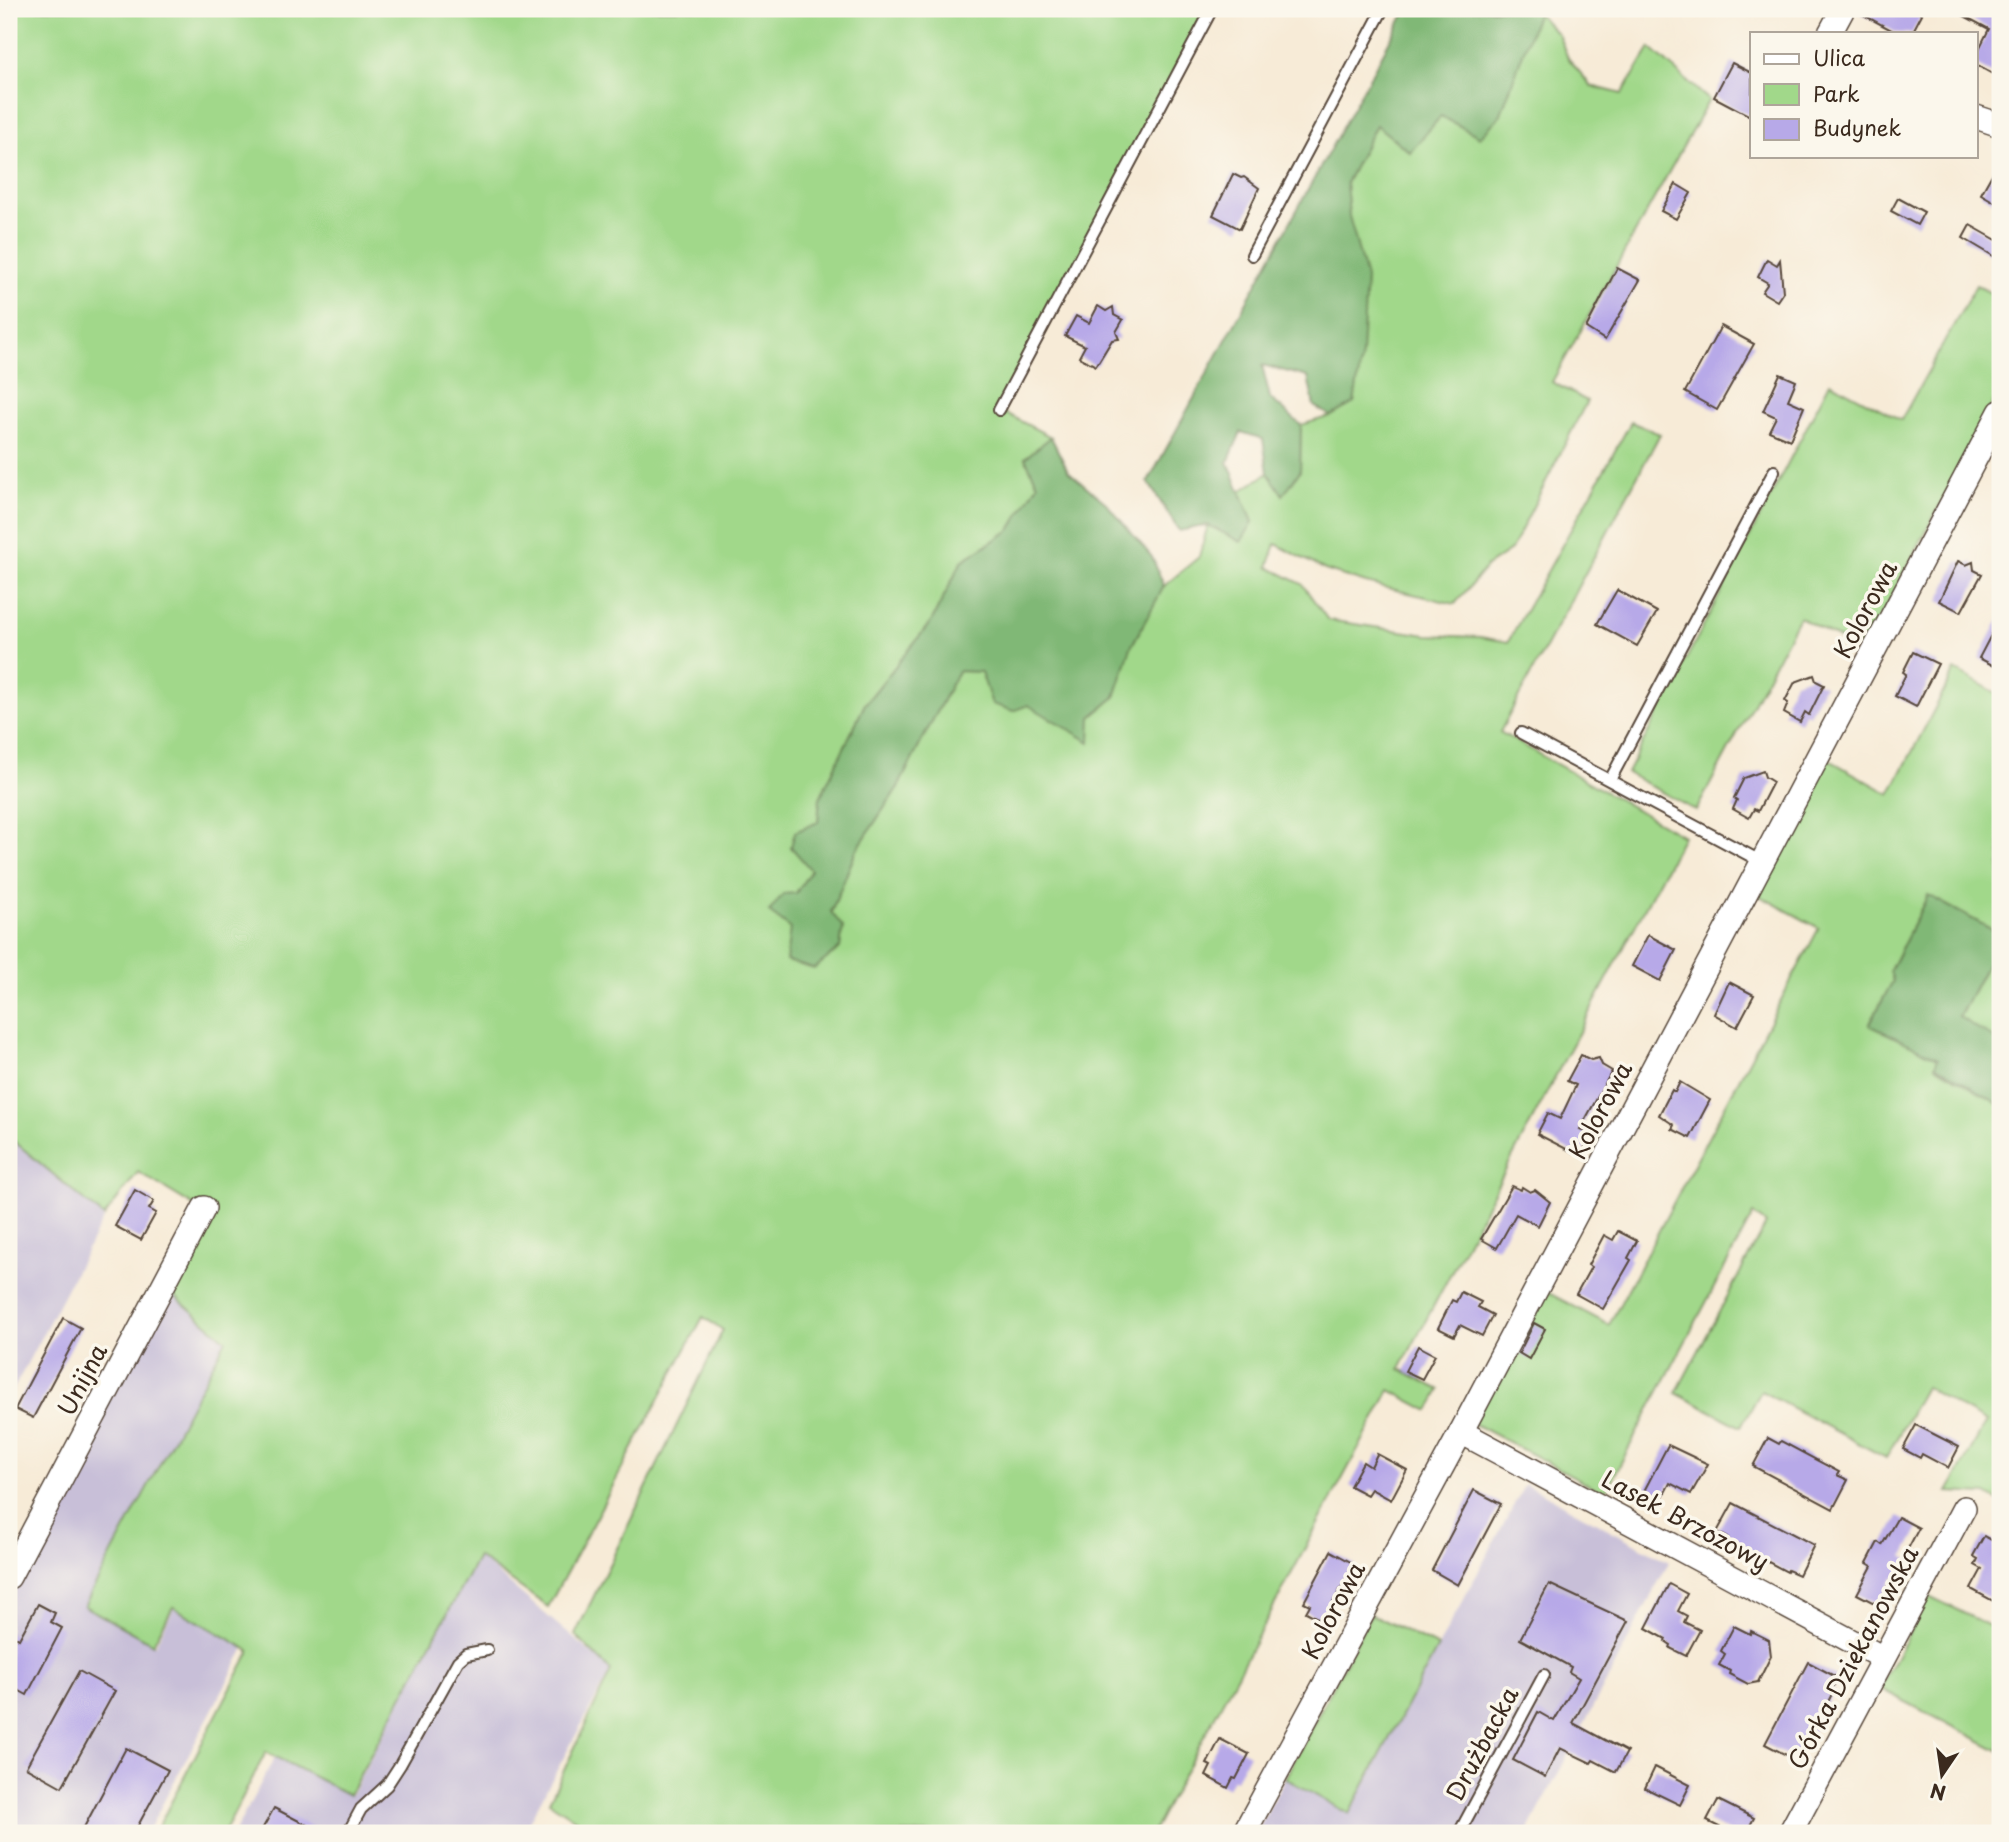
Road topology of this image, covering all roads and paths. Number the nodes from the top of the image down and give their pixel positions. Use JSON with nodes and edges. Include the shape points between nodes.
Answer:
{"nodes":[{"id":1,"x":1212,"y":9,"type":"edge"},
{"id":2,"x":1383,"y":9,"type":"edge"},
{"id":3,"x":1843,"y":9,"type":"edge"},
{"id":4,"x":1831,"y":32,"type":"edge"},
{"id":5,"x":1978,"y":118,"type":"edge"},
{"id":6,"x":2000,"y":125,"type":"edge"},
{"id":7,"x":1252,"y":255,"type":"dead end"},
{"id":8,"x":999,"y":410,"type":"dead end"},
{"id":9,"x":2000,"y":412,"type":"edge"},
{"id":10,"x":1774,"y":471,"type":"dead end"},
{"id":11,"x":1521,"y":733,"type":"dead end"},
{"id":12,"x":1610,"y":780,"type":"junction"},
{"id":13,"x":1762,"y":862,"type":"junction"},
{"id":14,"x":204,"y":1208,"type":"dead end"},
{"id":15,"x":1461,"y":1432,"type":"junction"},
{"id":16,"x":1964,"y":1508,"type":"dead end"},
{"id":17,"x":9,"y":1577,"type":"edge"},
{"id":18,"x":487,"y":1650,"type":"dead end"},
{"id":19,"x":1883,"y":1658,"type":"junction"},
{"id":20,"x":1544,"y":1675,"type":"dead end"},
{"id":21,"x":348,"y":1833,"type":"edge"},
{"id":22,"x":1244,"y":1833,"type":"edge"},
{"id":23,"x":1459,"y":1833,"type":"edge"},
{"id":24,"x":1790,"y":1833,"type":"edge"}],
"edges":[{"from":1,"to":8,"type":"lane"},
{"from":2,"to":7,"type":"lane"},
{"from":3,"to":4,"type":"street"},
{"from":5,"to":6,"type":"street"},
{"from":9,"to":13,"type":"street","name":"Kolorowa"},
{"from":10,"to":12,"type":"lane"},
{"from":11,"to":12,"type":"lane"},
{"from":12,"to":13,"type":"lane"},
{"from":13,"to":15,"type":"street","name":"Kolorowa"},
{"from":14,"to":17,"type":"street","name":"Unijna"},
{"from":15,"to":19,"type":"street","name":"Lasek Brzozowy"},
{"from":15,"to":22,"type":"street","name":"Kolorowa"},
{"from":16,"to":19,"type":"street","name":"Górka Dziekanowska"},
{"from":18,"to":21,"type":"lane","via":[[466,1654],[458,1661],[400,1765],[387,1785],[361,1809]]},
{"from":19,"to":24,"type":"street","name":"Górka Dziekanowska"},
{"from":20,"to":23,"type":"lane","name":"Drużbacka"}]}
